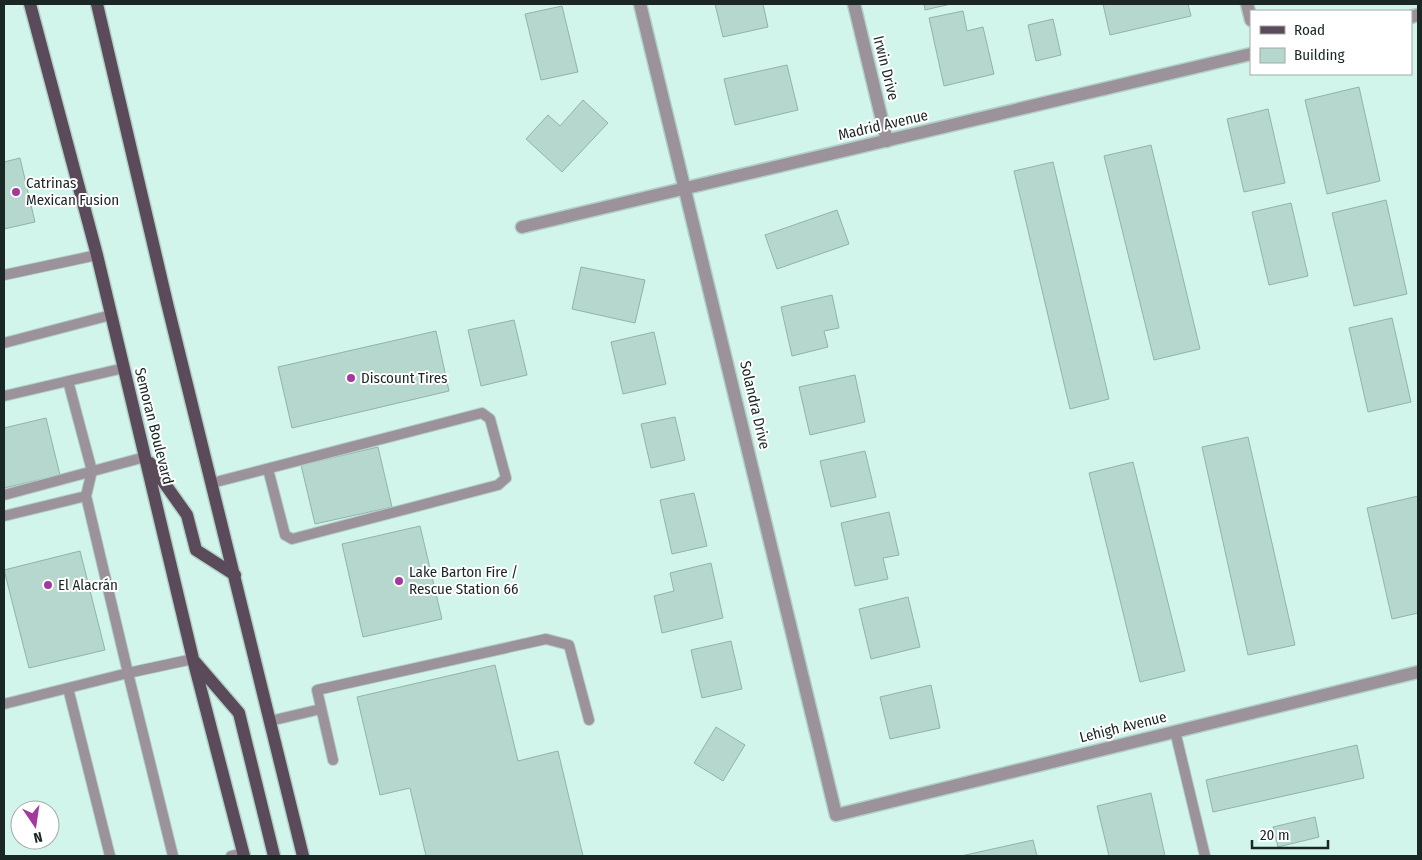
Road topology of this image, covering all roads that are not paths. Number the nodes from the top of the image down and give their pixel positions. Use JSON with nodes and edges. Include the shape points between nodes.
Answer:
{"nodes":[{"id":1,"x":30,"y":4,"type":"edge"},
{"id":2,"x":97,"y":4,"type":"edge"},
{"id":3,"x":640,"y":4,"type":"edge"},
{"id":4,"x":854,"y":4,"type":"edge"},
{"id":5,"x":1250,"y":54,"type":"edge"},
{"id":6,"x":887,"y":141,"type":"junction"},
{"id":7,"x":686,"y":189,"type":"junction"},
{"id":8,"x":522,"y":227,"type":"dead end"},
{"id":9,"x":97,"y":254,"type":"junction"},
{"id":10,"x":4,"y":275,"type":"edge"},
{"id":11,"x":111,"y":315,"type":"junction"},
{"id":12,"x":4,"y":342,"type":"edge"},
{"id":13,"x":124,"y":368,"type":"junction"},
{"id":14,"x":68,"y":381,"type":"junction"},
{"id":15,"x":4,"y":396,"type":"edge"},
{"id":16,"x":145,"y":457,"type":"junction"},
{"id":17,"x":268,"y":468,"type":"junction"},
{"id":18,"x":92,"y":470,"type":"junction"},
{"id":19,"x":212,"y":483,"type":"junction"},
{"id":20,"x":4,"y":494,"type":"edge"},
{"id":21,"x":86,"y":496,"type":"junction"},
{"id":22,"x":4,"y":516,"type":"edge"},
{"id":23,"x":235,"y":575,"type":"junction"},
{"id":24,"x":193,"y":659,"type":"junction"},
{"id":25,"x":1418,"y":672,"type":"edge"},
{"id":26,"x":128,"y":673,"type":"junction"},
{"id":27,"x":68,"y":688,"type":"junction"},
{"id":28,"x":4,"y":704,"type":"edge"},
{"id":29,"x":321,"y":709,"type":"junction"},
{"id":30,"x":589,"y":720,"type":"dead end"},
{"id":31,"x":270,"y":721,"type":"junction"},
{"id":32,"x":1175,"y":731,"type":"junction"},
{"id":33,"x":334,"y":760,"type":"dead end"},
{"id":34,"x":836,"y":815,"type":"joint"},
{"id":35,"x":239,"y":855,"type":"edge"},
{"id":36,"x":110,"y":856,"type":"edge"},
{"id":37,"x":173,"y":856,"type":"edge"},
{"id":38,"x":274,"y":856,"type":"edge"},
{"id":39,"x":304,"y":856,"type":"edge"},
{"id":40,"x":1205,"y":856,"type":"edge"}],
"edges":[{"from":1,"to":9,"type":"main road","name":"Semoran Boulevard"},
{"from":2,"to":19,"type":"main road"},
{"from":3,"to":7,"type":"street","name":"Solandra Drive"},
{"from":4,"to":6,"type":"street","name":"Irwin Drive"},
{"from":5,"to":6,"type":"street","name":"Madrid Avenue"},
{"from":6,"to":7,"type":"street","name":"Madrid Avenue"},
{"from":7,"to":8,"type":"street","name":"Madrid Avenue"},
{"from":7,"to":34,"type":"street","name":"Solandra Drive"},
{"from":9,"to":10,"type":"lane"},
{"from":9,"to":11,"type":"main road","name":"Semoran Boulevard"},
{"from":11,"to":12,"type":"lane"},
{"from":11,"to":13,"type":"main road","name":"Semoran Boulevard"},
{"from":13,"to":14,"type":"lane"},
{"from":13,"to":16,"type":"main road","name":"Semoran Boulevard"},
{"from":14,"to":15,"type":"lane"},
{"from":14,"to":18,"type":"lane"},
{"from":16,"to":18,"type":"lane"},
{"from":16,"to":23,"type":"main road","via":[[187,515],[196,550]]},
{"from":16,"to":24,"type":"main road","name":"Semoran Boulevard"},
{"from":17,"to":17,"type":"lane","via":[[482,413],[490,419],[506,478],[498,485],[292,539],[285,535]]},
{"from":17,"to":19,"type":"lane"},
{"from":18,"to":20,"type":"lane"},
{"from":18,"to":21,"type":"lane"},
{"from":19,"to":23,"type":"main road"},
{"from":21,"to":22,"type":"lane"},
{"from":21,"to":26,"type":"lane"},
{"from":23,"to":31,"type":"main road"},
{"from":24,"to":26,"type":"lane"},
{"from":24,"to":35,"type":"main road","name":"Semoran Boulevard"},
{"from":24,"to":38,"type":"main road","via":[[239,713]]},
{"from":25,"to":32,"type":"street","name":"Lehigh Avenue"},
{"from":26,"to":27,"type":"lane"},
{"from":26,"to":37,"type":"lane"},
{"from":27,"to":28,"type":"lane"},
{"from":27,"to":36,"type":"lane"},
{"from":29,"to":30,"type":"lane","via":[[317,690],[546,638],[569,645]]},
{"from":29,"to":31,"type":"lane"},
{"from":29,"to":33,"type":"lane"},
{"from":31,"to":39,"type":"main road"},
{"from":32,"to":34,"type":"street","name":"Lehigh Avenue"},
{"from":32,"to":40,"type":"lane"}]}
